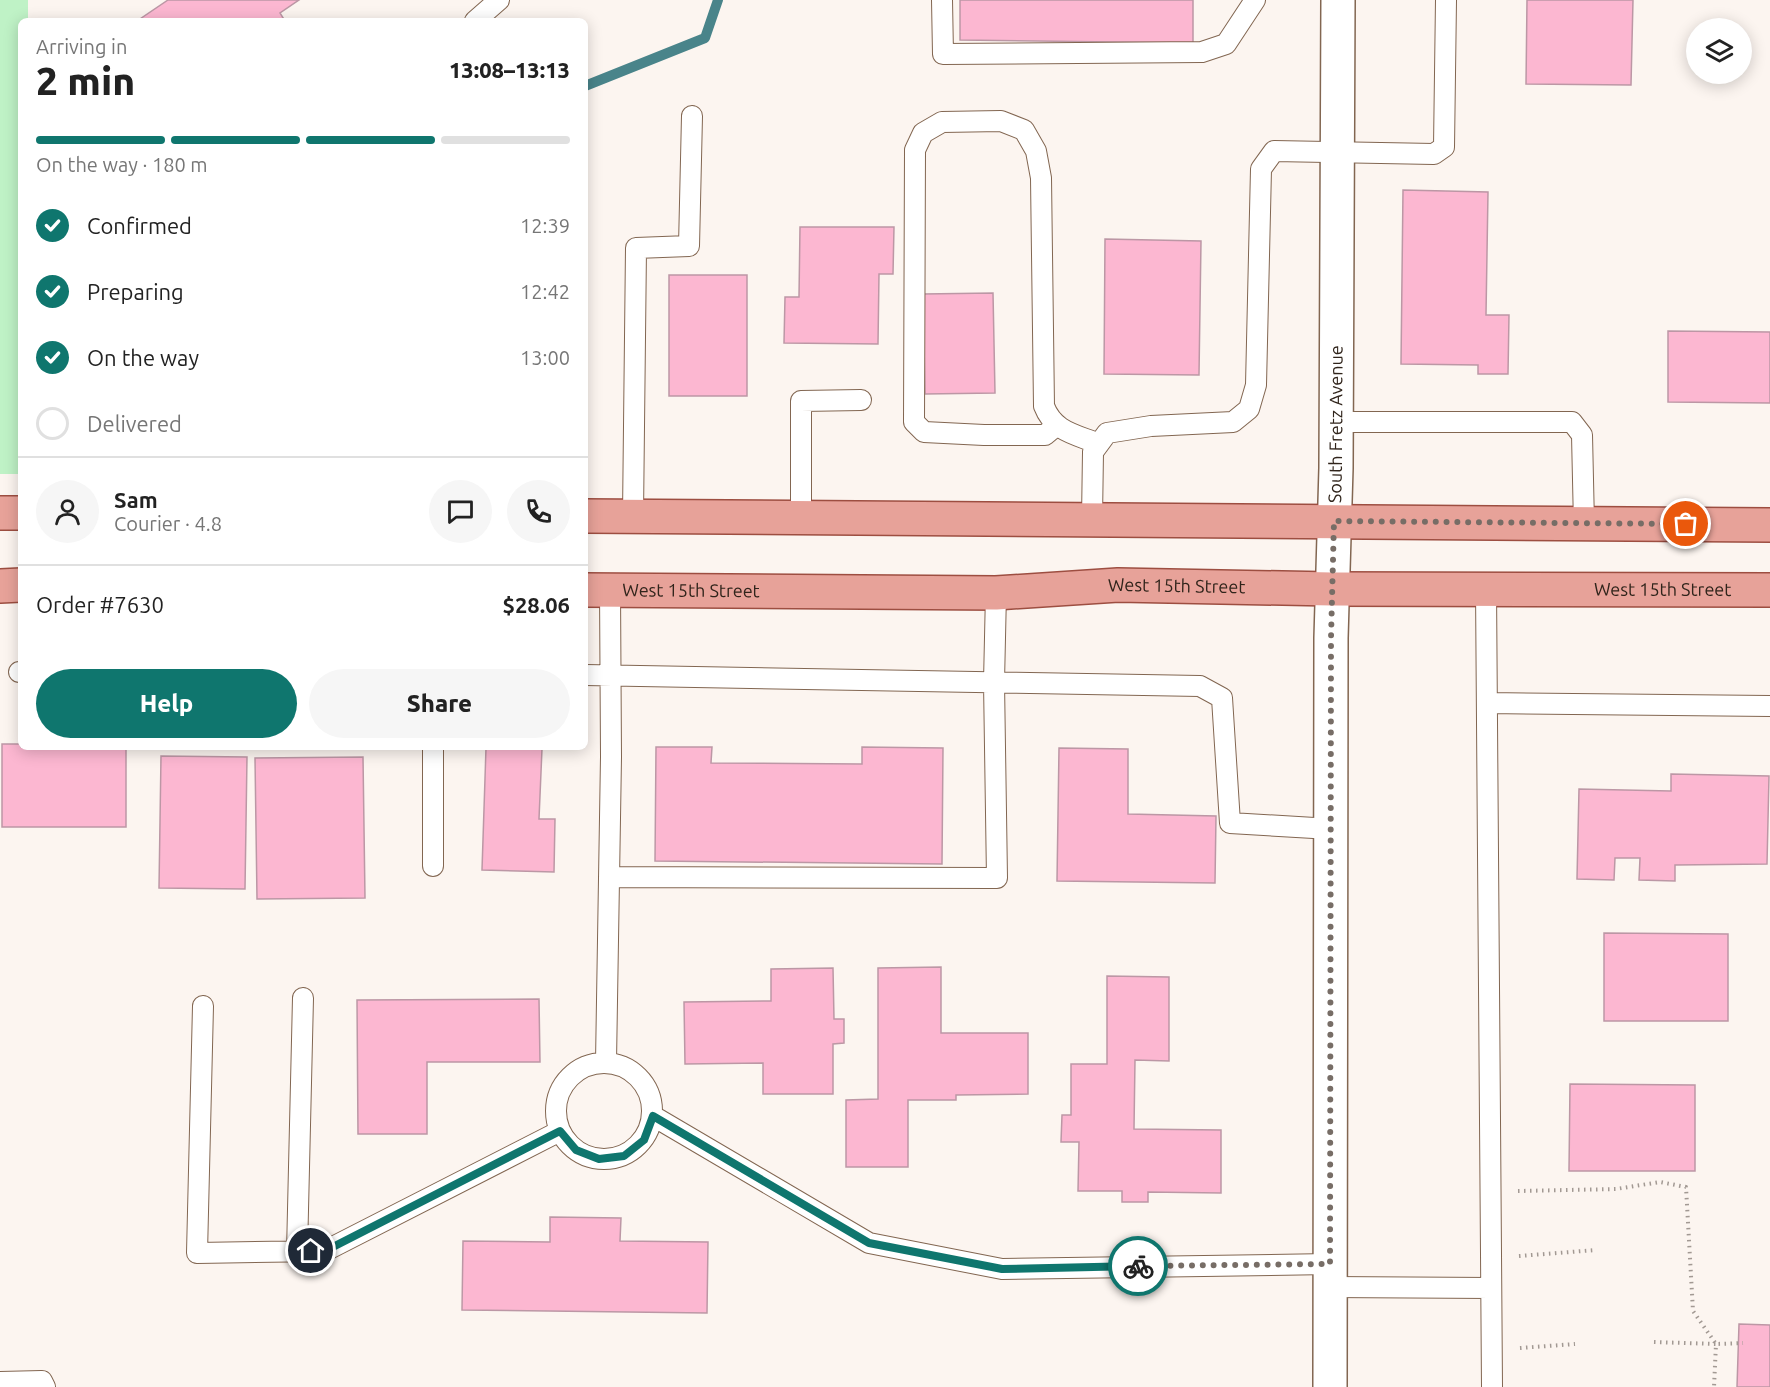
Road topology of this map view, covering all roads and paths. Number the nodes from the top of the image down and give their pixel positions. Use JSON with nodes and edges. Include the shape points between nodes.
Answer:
{"nodes":[{"id":1,"x":500,"y":0,"type":"edge"},
{"id":2,"x":942,"y":0,"type":"edge"},
{"id":3,"x":1256,"y":0,"type":"edge"},
{"id":4,"x":1338,"y":0,"type":"edge"},
{"id":5,"x":1446,"y":0,"type":"edge"},
{"id":6,"x":479,"y":18,"type":"edge"},
{"id":7,"x":692,"y":116,"type":"dead end"},
{"id":8,"x":1336,"y":151,"type":"junction"},
{"id":9,"x":861,"y":400,"type":"dead end"},
{"id":10,"x":1336,"y":422,"type":"junction"},
{"id":11,"x":1057,"y":425,"type":"junction"},
{"id":12,"x":1099,"y":444,"type":"junction"},
{"id":13,"x":0,"y":513,"type":"edge"},
{"id":14,"x":18,"y":513,"type":"edge"},
{"id":15,"x":588,"y":516,"type":"edge"},
{"id":16,"x":633,"y":516,"type":"junction"},
{"id":17,"x":801,"y":517,"type":"junction"},
{"id":18,"x":1092,"y":519,"type":"junction"},
{"id":19,"x":1334,"y":521,"type":"junction"},
{"id":20,"x":1584,"y":524,"type":"junction"},
{"id":21,"x":1770,"y":525,"type":"edge"},
{"id":22,"x":18,"y":585,"type":"edge"},
{"id":23,"x":0,"y":586,"type":"edge"},
{"id":24,"x":1486,"y":588,"type":"junction"},
{"id":25,"x":1332,"y":589,"type":"junction"},
{"id":26,"x":598,"y":590,"type":"edge"},
{"id":27,"x":1770,"y":590,"type":"edge"},
{"id":28,"x":996,"y":593,"type":"junction"},
{"id":29,"x":588,"y":675,"type":"edge"},
{"id":30,"x":610,"y":675,"type":"junction"},
{"id":31,"x":994,"y":682,"type":"junction"},
{"id":32,"x":1487,"y":703,"type":"junction"},
{"id":33,"x":1770,"y":706,"type":"edge"},
{"id":34,"x":433,"y":750,"type":"edge"},
{"id":35,"x":1331,"y":830,"type":"junction"},
{"id":36,"x":433,"y":866,"type":"dead end"},
{"id":37,"x":609,"y":877,"type":"junction"},
{"id":38,"x":303,"y":998,"type":"dead end"},
{"id":39,"x":203,"y":1006,"type":"dead end"},
{"id":40,"x":606,"y":1062,"type":"junction"},
{"id":41,"x":653,"y":1116,"type":"junction"},
{"id":42,"x":560,"y":1131,"type":"junction"},
{"id":43,"x":1490,"y":1190,"type":"junction"},
{"id":44,"x":1596,"y":1250,"type":"dead end"},
{"id":45,"x":297,"y":1251,"type":"junction"},
{"id":46,"x":1491,"y":1258,"type":"junction"},
{"id":47,"x":1330,"y":1275,"type":"junction"},
{"id":48,"x":1491,"y":1288,"type":"junction"},
{"id":49,"x":1654,"y":1342,"type":"dead end"},
{"id":50,"x":1743,"y":1343,"type":"dead end"},
{"id":51,"x":1575,"y":1344,"type":"dead end"},
{"id":52,"x":1716,"y":1344,"type":"junction"},
{"id":53,"x":1492,"y":1350,"type":"junction"},
{"id":54,"x":0,"y":1382,"type":"edge"},
{"id":55,"x":45,"y":1387,"type":"edge"},
{"id":56,"x":1330,"y":1387,"type":"edge"},
{"id":57,"x":1492,"y":1387,"type":"edge"},
{"id":58,"x":1714,"y":1387,"type":"edge"}],
"edges":[{"from":1,"to":6,"type":"lane"},
{"from":2,"to":3,"type":"lane","via":[[943,54],[955,54],[1203,52],[1226,44]]},
{"from":4,"to":8,"type":"street","name":"South Fretz Avenue"},
{"from":5,"to":8,"type":"lane","via":[[1444,147],[1434,154]]},
{"from":7,"to":16,"type":"lane","via":[[689,246],[636,248]]},
{"from":8,"to":10,"type":"street","name":"South Fretz Avenue"},
{"from":8,"to":12,"type":"lane","via":[[1274,151],[1261,169],[1256,385],[1249,409],[1233,423],[1151,426],[1107,434]]},
{"from":9,"to":17,"type":"lane","via":[[801,400]]},
{"from":10,"to":19,"type":"street","name":"South Fretz Avenue"},
{"from":10,"to":20,"type":"lane","via":[[1572,423],[1582,435]]},
{"from":11,"to":11,"type":"lane","via":[[1044,406],[1041,178],[1036,151],[1024,130],[1001,121],[942,122],[924,133],[915,150],[914,423],[924,432],[984,435],[1045,435]]},
{"from":11,"to":12,"type":"lane"},
{"from":12,"to":18,"type":"lane","via":[[1093,452]]},
{"from":13,"to":14,"type":"main road"},
{"from":15,"to":16,"type":"main road"},
{"from":16,"to":17,"type":"main road"},
{"from":17,"to":18,"type":"main road"},
{"from":18,"to":19,"type":"main road"},
{"from":19,"to":20,"type":"main road"},
{"from":19,"to":25,"type":"street","name":"South Fretz Avenue"},
{"from":20,"to":21,"type":"main road"},
{"from":22,"to":23,"type":"main road"},
{"from":24,"to":25,"type":"main road","name":"West 15th Street"},
{"from":24,"to":27,"type":"main road","name":"West 15th Street"},
{"from":24,"to":32,"type":"lane"},
{"from":25,"to":28,"type":"main road","name":"West 15th Street","via":[[1118,585]]},
{"from":25,"to":35,"type":"street","name":"South Fretz Avenue"},
{"from":26,"to":28,"type":"main road","name":"West 15th Street"},
{"from":26,"to":30,"type":"lane"},
{"from":28,"to":31,"type":"lane"},
{"from":29,"to":30,"type":"lane"},
{"from":30,"to":31,"type":"lane"},
{"from":30,"to":37,"type":"lane"},
{"from":31,"to":35,"type":"lane","via":[[1200,686],[1222,698],[1230,823]]},
{"from":31,"to":37,"type":"lane","via":[[998,878]]},
{"from":32,"to":33,"type":"lane"},
{"from":32,"to":43,"type":"lane"},
{"from":34,"to":36,"type":"lane"},
{"from":35,"to":47,"type":"street","name":"South Fretz Avenue"},
{"from":37,"to":40,"type":"lane"},
{"from":38,"to":45,"type":"lane"},
{"from":39,"to":45,"type":"lane","via":[[197,1253]]},
{"from":40,"to":41,"type":"lane","via":[[625,1067],[642,1079],[651,1096]]},
{"from":40,"to":42,"type":"lane","via":[[586,1066],[570,1076],[559,1092],[555,1112]]},
{"from":41,"to":42,"type":"lane","via":[[644,1140],[624,1156],[599,1159],[576,1150]]},
{"from":41,"to":47,"type":"lane","via":[[869,1243],[1002,1269]]},
{"from":42,"to":45,"type":"lane","via":[[325,1251]]},
{"from":43,"to":46,"type":"lane"},
{"from":43,"to":52,"type":"path","via":[[1616,1189],[1660,1182],[1686,1187],[1693,1311]]},
{"from":44,"to":46,"type":"path"},
{"from":46,"to":48,"type":"lane"},
{"from":47,"to":48,"type":"lane"},
{"from":47,"to":56,"type":"street","name":"South Fretz Avenue"},
{"from":48,"to":53,"type":"lane"},
{"from":49,"to":52,"type":"path"},
{"from":50,"to":52,"type":"path"},
{"from":51,"to":53,"type":"path"},
{"from":52,"to":58,"type":"path"},
{"from":53,"to":57,"type":"lane"},
{"from":54,"to":55,"type":"lane","via":[[42,1381]]}]}
